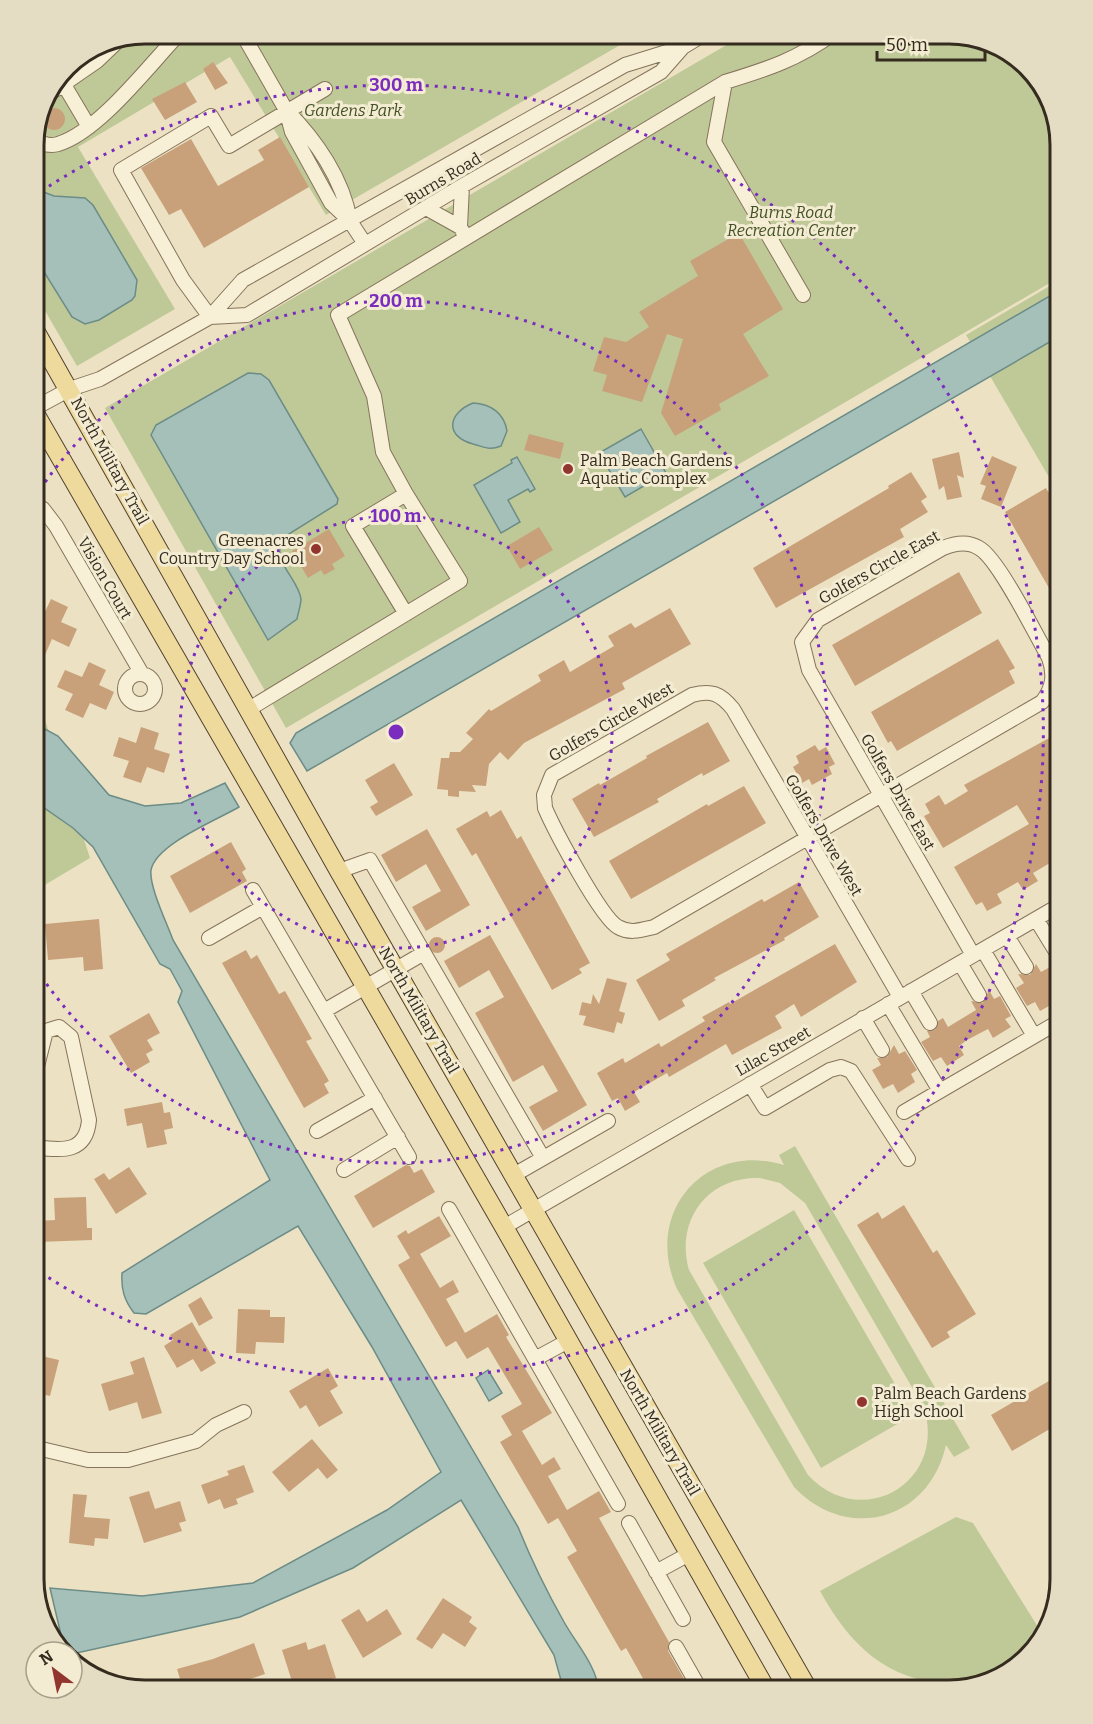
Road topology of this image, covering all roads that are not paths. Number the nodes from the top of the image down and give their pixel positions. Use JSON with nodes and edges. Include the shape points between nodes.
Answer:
{"nodes":[{"id":1,"x":170,"y":44,"type":"edge"},
{"id":2,"x":248,"y":44,"type":"edge"},
{"id":3,"x":688,"y":44,"type":"edge"},
{"id":4,"x":819,"y":44,"type":"edge"},
{"id":5,"x":683,"y":47,"type":"junction"},
{"id":6,"x":107,"y":51,"type":"edge"},
{"id":7,"x":68,"y":78,"type":"edge"},
{"id":8,"x":725,"y":82,"type":"junction"},
{"id":9,"x":61,"y":87,"type":"edge"},
{"id":10,"x":325,"y":88,"type":"dead end"},
{"id":11,"x":286,"y":110,"type":"junction"},
{"id":12,"x":89,"y":127,"type":"junction"},
{"id":13,"x":44,"y":145,"type":"edge"},
{"id":14,"x":462,"y":186,"type":"junction"},
{"id":15,"x":426,"y":208,"type":"junction"},
{"id":16,"x":350,"y":221,"type":"junction"},
{"id":17,"x":463,"y":232,"type":"junction"},
{"id":18,"x":365,"y":244,"type":"junction"},
{"id":19,"x":803,"y":295,"type":"dead end"},
{"id":20,"x":210,"y":317,"type":"junction"},
{"id":21,"x":44,"y":345,"type":"edge"},
{"id":22,"x":70,"y":388,"type":"junction"},
{"id":23,"x":44,"y":403,"type":"edge"},
{"id":24,"x":44,"y":429,"type":"edge"},
{"id":25,"x":406,"y":494,"type":"junction"},
{"id":26,"x":44,"y":510,"type":"edge"},
{"id":27,"x":406,"y":614,"type":"junction"},
{"id":28,"x":802,"y":642,"type":"joint"},
{"id":29,"x":1049,"y":658,"type":"edge"},
{"id":30,"x":142,"y":674,"type":"dead end"},
{"id":31,"x":1049,"y":690,"type":"edge"},
{"id":32,"x":716,"y":693,"type":"joint"},
{"id":33,"x":249,"y":709,"type":"junction"},
{"id":34,"x":881,"y":796,"type":"junction"},
{"id":35,"x":807,"y":838,"type":"junction"},
{"id":36,"x":339,"y":871,"type":"junction"},
{"id":37,"x":253,"y":890,"type":"dead end"},
{"id":38,"x":263,"y":907,"type":"junction"},
{"id":39,"x":1049,"y":911,"type":"edge"},
{"id":40,"x":1036,"y":919,"type":"junction"},
{"id":41,"x":1007,"y":936,"type":"junction"},
{"id":42,"x":209,"y":938,"type":"dead end"},
{"id":43,"x":1049,"y":940,"type":"edge"},
{"id":44,"x":978,"y":952,"type":"junction"},
{"id":45,"x":424,"y":953,"type":"junction"},
{"id":46,"x":960,"y":963,"type":"junction"},
{"id":47,"x":1026,"y":967,"type":"dead end"},
{"id":48,"x":396,"y":968,"type":"junction"},
{"id":49,"x":366,"y":986,"type":"junction"},
{"id":50,"x":979,"y":995,"type":"dead end"},
{"id":51,"x":900,"y":997,"type":"junction"},
{"id":52,"x":324,"y":1011,"type":"junction"},
{"id":53,"x":863,"y":1018,"type":"junction"},
{"id":54,"x":930,"y":1023,"type":"dead end"},
{"id":55,"x":1049,"y":1027,"type":"edge"},
{"id":56,"x":1034,"y":1036,"type":"junction"},
{"id":57,"x":44,"y":1039,"type":"edge"},
{"id":58,"x":882,"y":1050,"type":"dead end"},
{"id":59,"x":750,"y":1084,"type":"junction"},
{"id":60,"x":940,"y":1091,"type":"junction"},
{"id":61,"x":375,"y":1098,"type":"junction"},
{"id":62,"x":904,"y":1112,"type":"dead end"},
{"id":63,"x":608,"y":1121,"type":"dead end"},
{"id":64,"x":317,"y":1131,"type":"dead end"},
{"id":65,"x":398,"y":1137,"type":"junction"},
{"id":66,"x":44,"y":1148,"type":"edge"},
{"id":67,"x":409,"y":1157,"type":"dead end"},
{"id":68,"x":543,"y":1158,"type":"junction"},
{"id":69,"x":908,"y":1160,"type":"dead end"},
{"id":70,"x":344,"y":1170,"type":"dead end"},
{"id":71,"x":513,"y":1176,"type":"junction"},
{"id":72,"x":449,"y":1209,"type":"dead end"},
{"id":73,"x":533,"y":1211,"type":"junction"},
{"id":74,"x":504,"y":1227,"type":"junction"},
{"id":75,"x":568,"y":1341,"type":"junction"},
{"id":76,"x":535,"y":1359,"type":"junction"},
{"id":77,"x":244,"y":1412,"type":"dead end"},
{"id":78,"x":44,"y":1450,"type":"edge"},
{"id":79,"x":618,"y":1504,"type":"dead end"},
{"id":80,"x":629,"y":1523,"type":"dead end"},
{"id":81,"x":689,"y":1554,"type":"junction"},
{"id":82,"x":656,"y":1572,"type":"junction"},
{"id":83,"x":683,"y":1619,"type":"dead end"},
{"id":84,"x":676,"y":1647,"type":"dead end"},
{"id":85,"x":695,"y":1680,"type":"edge"},
{"id":86,"x":760,"y":1680,"type":"edge"},
{"id":87,"x":803,"y":1680,"type":"edge"}],
"edges":[{"from":1,"to":12,"type":"street"},
{"from":2,"to":11,"type":"street"},
{"from":3,"to":5,"type":"street","name":"Burns Road"},
{"from":4,"to":8,"type":"street","via":[[776,67]]},
{"from":5,"to":14,"type":"street","name":"Burns Road","via":[[661,72]]},
{"from":5,"to":16,"type":"street","name":"Burns Road","via":[[625,65]]},
{"from":6,"to":7,"type":"street"},
{"from":8,"to":17,"type":"street"},
{"from":8,"to":19,"type":"street","via":[[714,142]]},
{"from":9,"to":12,"type":"street"},
{"from":10,"to":11,"type":"street"},
{"from":11,"to":16,"type":"street","via":[[308,131],[326,159]]},
{"from":11,"to":20,"type":"street","via":[[229,146],[211,116],[121,170],[183,280]]},
{"from":12,"to":13,"type":"street","via":[[58,145]]},
{"from":14,"to":15,"type":"street","name":"Burns Road"},
{"from":14,"to":17,"type":"street"},
{"from":15,"to":17,"type":"street"},
{"from":15,"to":18,"type":"street","name":"Burns Road"},
{"from":16,"to":18,"type":"street"},
{"from":16,"to":20,"type":"street","name":"Burns Road","via":[[243,280]]},
{"from":17,"to":25,"type":"street","via":[[338,315],[374,396],[383,452]]},
{"from":18,"to":20,"type":"street","name":"Burns Road","via":[[248,315]]},
{"from":20,"to":22,"type":"street","name":"Burns Road","via":[[100,379]]},
{"from":21,"to":22,"type":"main road","name":"North Military Trail"},
{"from":22,"to":23,"type":"street","name":"Burns Road"},
{"from":22,"to":33,"type":"main road","name":"North Military Trail"},
{"from":24,"to":49,"type":"main road","name":"North Military Trail"},
{"from":25,"to":27,"type":"street","via":[[353,526]]},
{"from":25,"to":27,"type":"street","via":[[460,581]]},
{"from":26,"to":30,"type":"street","name":"Vision Court"},
{"from":27,"to":33,"type":"street"},
{"from":28,"to":29,"type":"street","name":"Golfers Circle East","via":[[818,620],[944,548],[970,544],[989,555]]},
{"from":28,"to":34,"type":"street","name":"Golfers Drive East","via":[[809,670]]},
{"from":31,"to":34,"type":"street","name":"Golfers Circle East","via":[[1042,702]]},
{"from":32,"to":35,"type":"street","name":"Golfers Drive West","via":[[733,709]]},
{"from":32,"to":35,"type":"street","name":"Golfers Circle West","via":[[692,695],[560,768],[546,785],[549,817],[607,918],[625,930],[636,932],[654,927]]},
{"from":33,"to":36,"type":"main road","name":"North Military Trail"},
{"from":34,"to":35,"type":"street","name":"Golfers Circle East"},
{"from":34,"to":44,"type":"street","name":"Golfers Drive East"},
{"from":35,"to":51,"type":"street","name":"Golfers Drive West"},
{"from":36,"to":45,"type":"street","via":[[370,860]]},
{"from":36,"to":48,"type":"main road","name":"North Military Trail"},
{"from":37,"to":38,"type":"street"},
{"from":38,"to":42,"type":"street"},
{"from":38,"to":52,"type":"street"},
{"from":39,"to":40,"type":"street","name":"Lilac Street"},
{"from":40,"to":41,"type":"street","name":"Lilac Street"},
{"from":40,"to":43,"type":"street"},
{"from":41,"to":44,"type":"street","name":"Lilac Street"},
{"from":41,"to":47,"type":"street"},
{"from":44,"to":46,"type":"street","name":"Lilac Street"},
{"from":44,"to":56,"type":"street","name":"Golfers Drive East"},
{"from":45,"to":48,"type":"street"},
{"from":45,"to":68,"type":"street"},
{"from":46,"to":50,"type":"street"},
{"from":46,"to":51,"type":"street","name":"Lilac Street"},
{"from":48,"to":49,"type":"street"},
{"from":48,"to":71,"type":"main road","name":"North Military Trail"},
{"from":49,"to":52,"type":"street"},
{"from":49,"to":74,"type":"main road","name":"North Military Trail"},
{"from":51,"to":53,"type":"street","name":"Lilac Street"},
{"from":51,"to":54,"type":"street"},
{"from":51,"to":60,"type":"street"},
{"from":52,"to":61,"type":"street"},
{"from":53,"to":58,"type":"street"},
{"from":53,"to":59,"type":"street","name":"Lilac Street"},
{"from":55,"to":56,"type":"street"},
{"from":56,"to":60,"type":"street"},
{"from":57,"to":66,"type":"street","via":[[46,1031],[59,1027],[71,1038],[89,1120],[88,1132],[81,1142],[64,1151]]},
{"from":59,"to":69,"type":"street","via":[[765,1107],[830,1070],[841,1067],[851,1071]]},
{"from":59,"to":73,"type":"street","name":"Lilac Street"},
{"from":60,"to":62,"type":"street"},
{"from":61,"to":64,"type":"street"},
{"from":61,"to":65,"type":"street"},
{"from":63,"to":68,"type":"street"},
{"from":65,"to":67,"type":"street"},
{"from":65,"to":70,"type":"street"},
{"from":68,"to":71,"type":"street"},
{"from":71,"to":73,"type":"main road","name":"North Military Trail"},
{"from":72,"to":76,"type":"street"},
{"from":73,"to":74,"type":"street","name":"Lilac Street"},
{"from":73,"to":87,"type":"main road","name":"North Military Trail"},
{"from":74,"to":75,"type":"main road","name":"North Military Trail"},
{"from":75,"to":76,"type":"street"},
{"from":75,"to":81,"type":"main road","name":"North Military Trail"},
{"from":76,"to":79,"type":"street"},
{"from":77,"to":78,"type":"street","via":[[216,1425],[196,1441],[128,1460],[88,1460]]},
{"from":80,"to":82,"type":"street"},
{"from":81,"to":82,"type":"street"},
{"from":81,"to":86,"type":"main road","name":"North Military Trail"},
{"from":82,"to":83,"type":"street"},
{"from":84,"to":85,"type":"street"}]}
